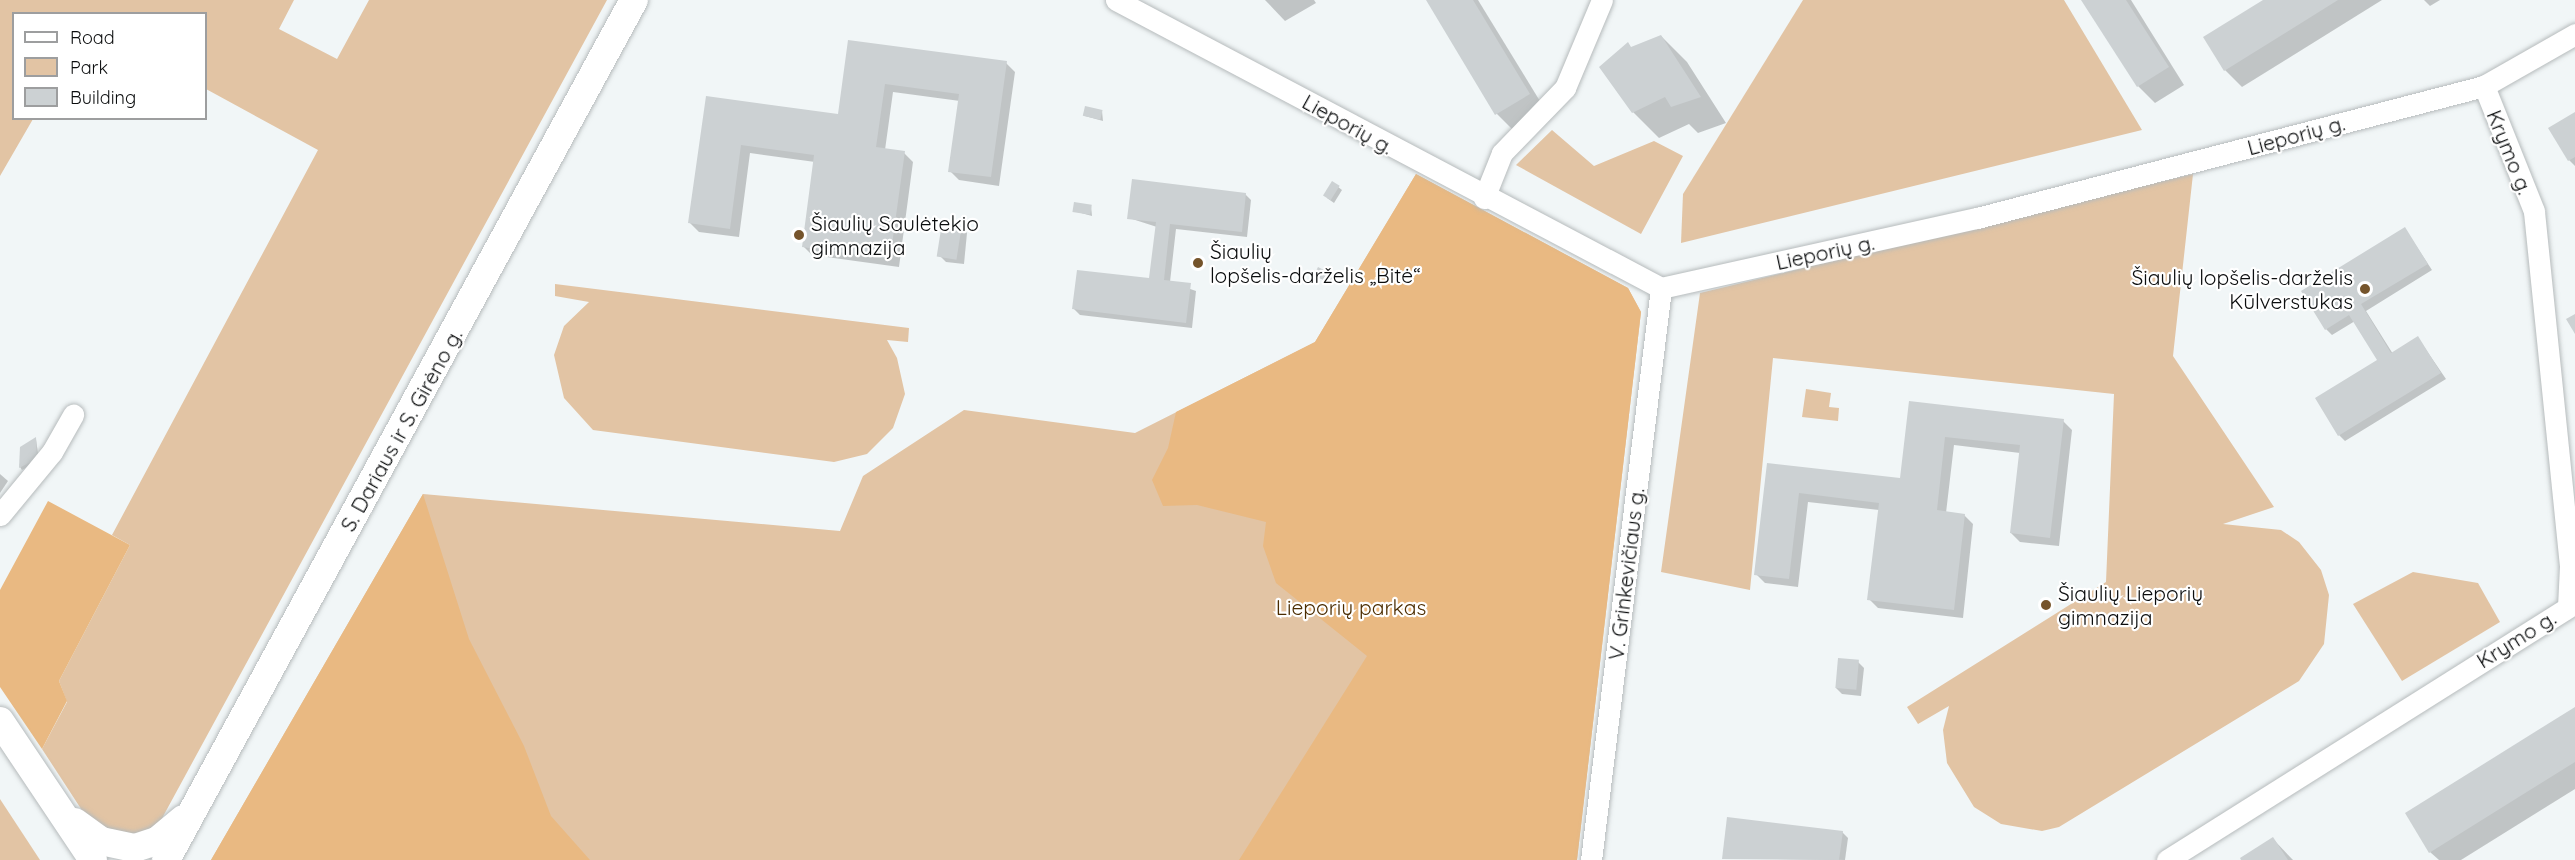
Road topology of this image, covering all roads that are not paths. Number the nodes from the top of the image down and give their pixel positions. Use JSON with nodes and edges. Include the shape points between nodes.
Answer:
{"nodes":[{"id":1,"x":634,"y":0,"type":"edge"},
{"id":2,"x":1116,"y":0,"type":"edge"},
{"id":3,"x":1602,"y":0,"type":"edge"},
{"id":4,"x":2575,"y":34,"type":"edge"},
{"id":5,"x":2484,"y":86,"type":"junction"},
{"id":6,"x":1484,"y":198,"type":"junction"},
{"id":7,"x":1661,"y":288,"type":"junction"},
{"id":8,"x":73,"y":415,"type":"dead end"},
{"id":9,"x":0,"y":515,"type":"edge"},
{"id":10,"x":0,"y":721,"type":"edge"},
{"id":11,"x":57,"y":807,"type":"junction"},
{"id":12,"x":191,"y":812,"type":"junction"},
{"id":13,"x":93,"y":860,"type":"edge"},
{"id":14,"x":166,"y":860,"type":"edge"},
{"id":15,"x":1591,"y":860,"type":"edge"},
{"id":16,"x":2168,"y":860,"type":"edge"}],
"edges":[{"from":1,"to":12,"type":"street","name":"S. Dariaus ir S. Girėno g."},
{"from":2,"to":6,"type":"street","name":"Lieporių g."},
{"from":3,"to":6,"type":"street","via":[[1565,88],[1502,153]]},
{"from":4,"to":5,"type":"street","name":"Lieporių g."},
{"from":5,"to":7,"type":"street","name":"Lieporių g.","via":[[1977,218]]},
{"from":5,"to":16,"type":"street","name":"Krymo g.","via":[[2534,211],[2570,566],[2568,607]]},
{"from":6,"to":7,"type":"street","name":"Lieporių g."},
{"from":7,"to":15,"type":"street","name":"V. Grinkevičiaus g."},
{"from":8,"to":9,"type":"street","via":[[51,452]]},
{"from":10,"to":11,"type":"street"},
{"from":11,"to":12,"type":"street","via":[[118,848],[157,840]]},
{"from":11,"to":13,"type":"street"},
{"from":12,"to":14,"type":"street","name":"S. Dariaus ir S. Girėno g."}]}
